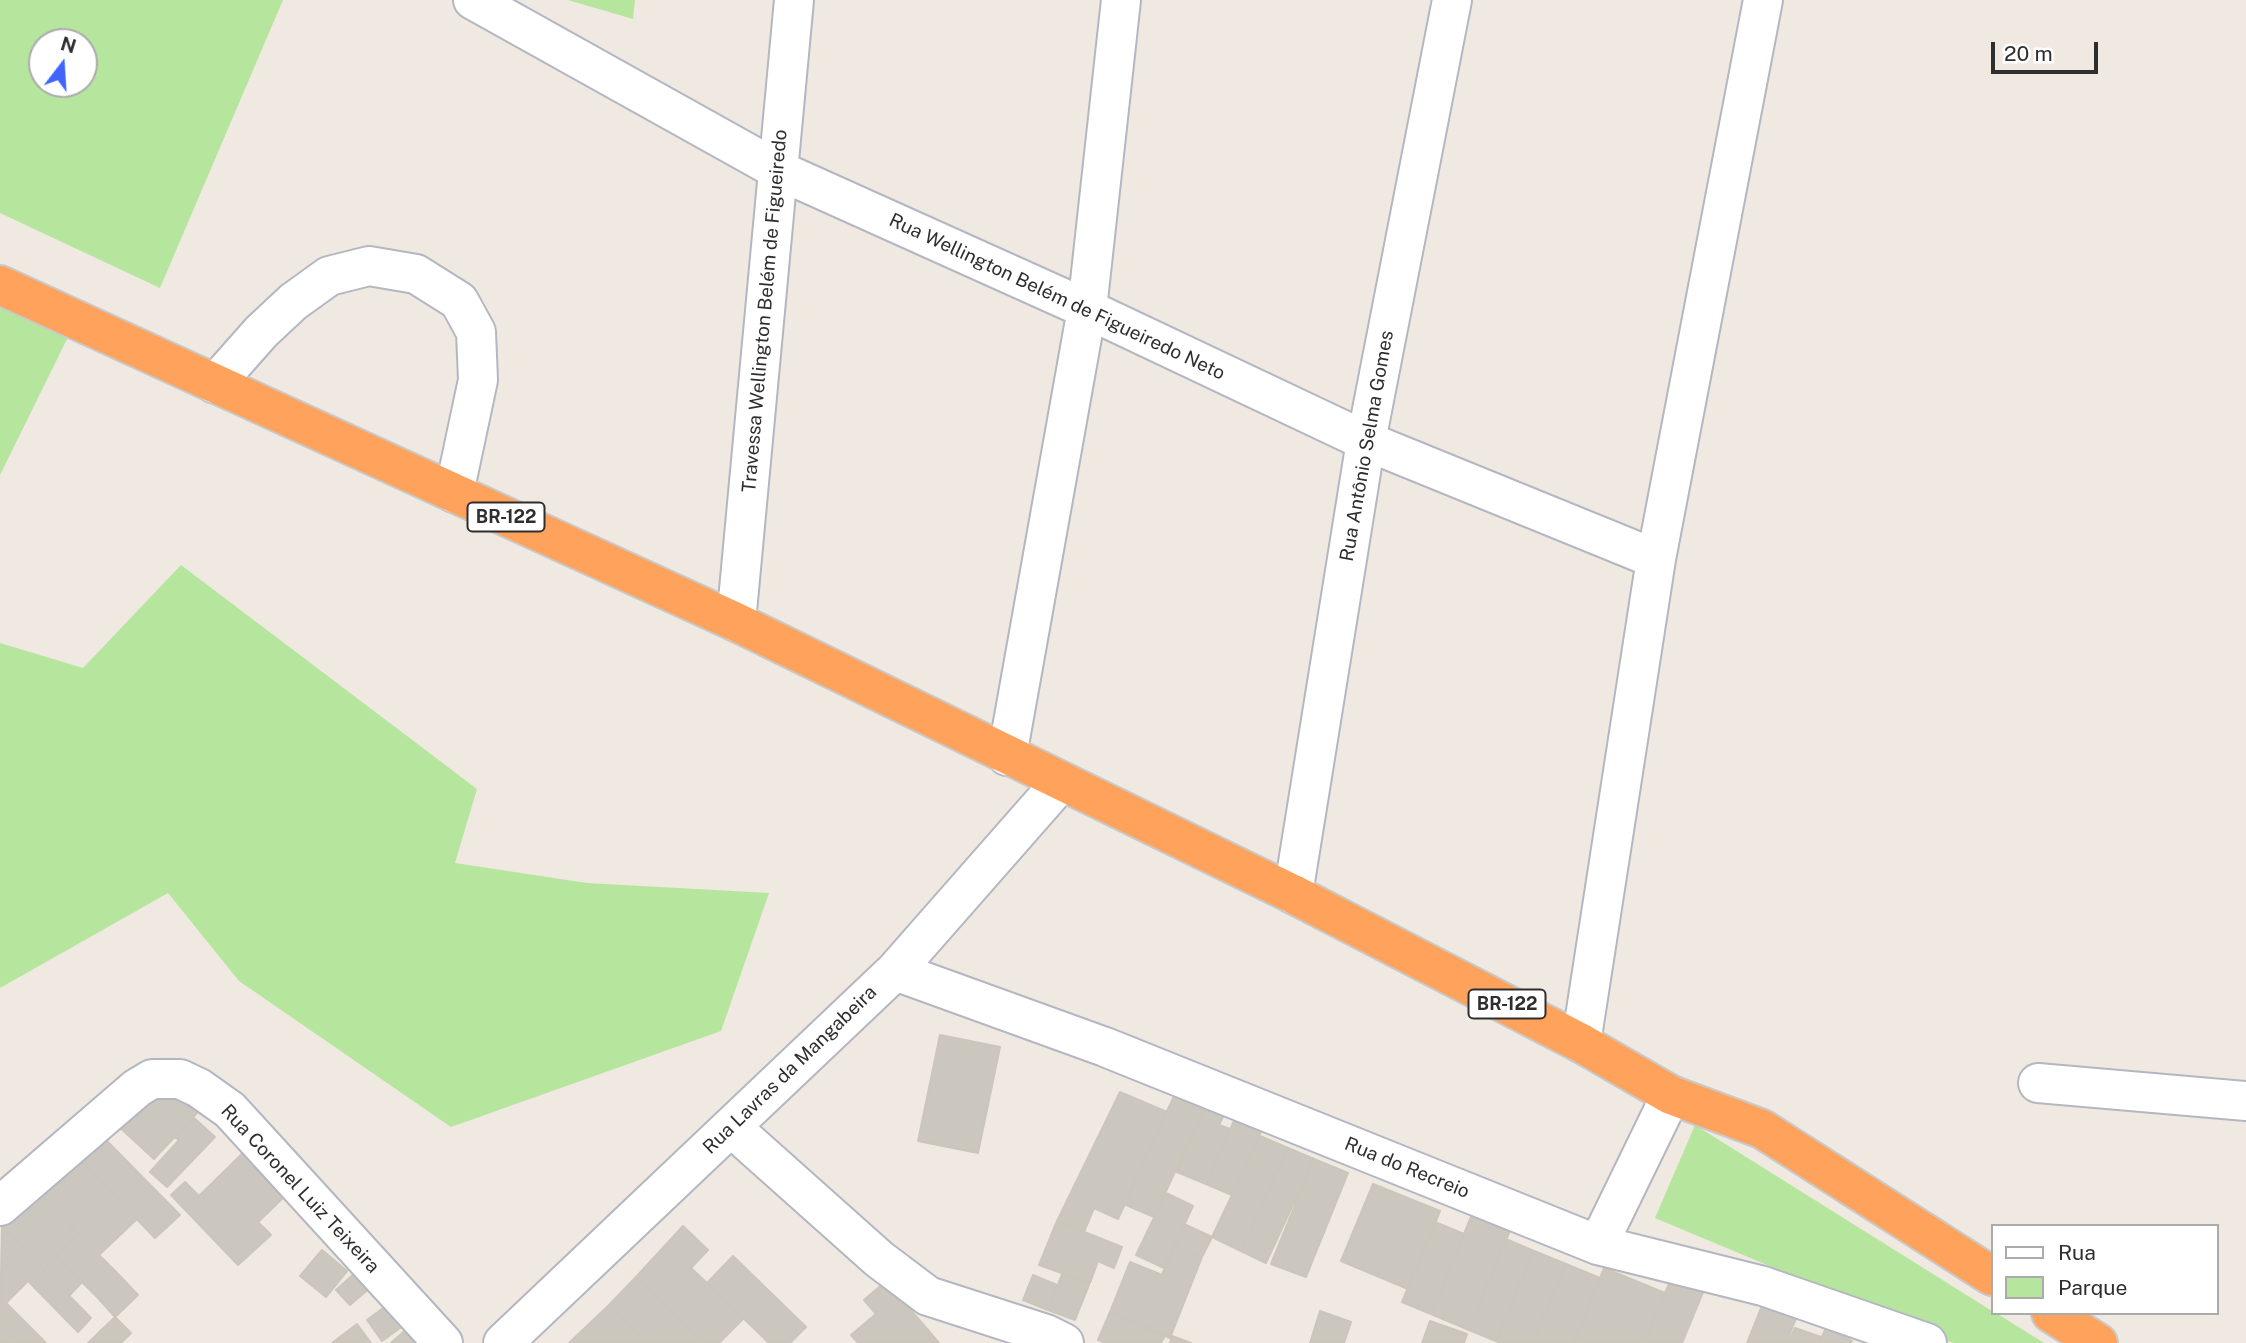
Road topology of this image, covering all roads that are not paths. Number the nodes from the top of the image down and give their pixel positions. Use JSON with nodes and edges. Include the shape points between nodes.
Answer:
{"nodes":[{"id":1,"x":473,"y":0,"type":"edge"},
{"id":2,"x":794,"y":0,"type":"edge"},
{"id":3,"x":1121,"y":0,"type":"edge"},
{"id":4,"x":1452,"y":0,"type":"edge"},
{"id":5,"x":1763,"y":0,"type":"edge"},
{"id":6,"x":778,"y":170,"type":"junction"},
{"id":7,"x":0,"y":285,"type":"edge"},
{"id":8,"x":1087,"y":309,"type":"junction"},
{"id":9,"x":215,"y":384,"type":"junction"},
{"id":10,"x":1366,"y":441,"type":"junction"},
{"id":11,"x":454,"y":493,"type":"junction"},
{"id":12,"x":1656,"y":559,"type":"junction"},
{"id":13,"x":736,"y":622,"type":"junction"},
{"id":14,"x":1007,"y":756,"type":"junction"},
{"id":15,"x":1061,"y":782,"type":"junction"},
{"id":16,"x":1293,"y":894,"type":"junction"},
{"id":17,"x":895,"y":971,"type":"junction"},
{"id":18,"x":1581,"y":1043,"type":"junction"},
{"id":19,"x":2038,"y":1083,"type":"dead end"},
{"id":20,"x":1671,"y":1095,"type":"junction"},
{"id":21,"x":2246,"y":1101,"type":"edge"},
{"id":22,"x":731,"y":1127,"type":"junction"},
{"id":23,"x":0,"y":1206,"type":"edge"},
{"id":24,"x":1598,"y":1245,"type":"junction"},
{"id":25,"x":1990,"y":1275,"type":"edge"},
{"id":26,"x":2054,"y":1315,"type":"edge"},
{"id":27,"x":1049,"y":1340,"type":"edge"},
{"id":28,"x":443,"y":1343,"type":"edge"},
{"id":29,"x":503,"y":1343,"type":"edge"},
{"id":30,"x":1927,"y":1343,"type":"edge"},
{"id":31,"x":2098,"y":1343,"type":"edge"}],
"edges":[{"from":1,"to":6,"type":"street","name":"Rua Wellington Belém de Figueiredo Neto"},
{"from":2,"to":6,"type":"street","name":"Travessa Wellington Belém de Figueiredo"},
{"from":3,"to":8,"type":"street"},
{"from":4,"to":10,"type":"street","name":"Rua Antônio Selma Gomes"},
{"from":5,"to":12,"type":"street"},
{"from":6,"to":8,"type":"street","name":"Rua Wellington Belém de Figueiredo Neto"},
{"from":6,"to":13,"type":"street","name":"Travessa Wellington Belém de Figueiredo"},
{"from":7,"to":9,"type":"highway","number":"BR-122"},
{"from":8,"to":10,"type":"street","name":"Rua Wellington Belém de Figueiredo Neto"},
{"from":8,"to":14,"type":"street"},
{"from":9,"to":11,"type":"highway","number":"BR-122"},
{"from":9,"to":11,"type":"street","via":[[292,302],[329,276],[369,266],[416,274],[459,301],[476,332],[478,380]]},
{"from":10,"to":12,"type":"street","name":"Rua Wellington Belém de Figueiredo Neto"},
{"from":10,"to":16,"type":"street","name":"Rua Antônio Selma Gomes"},
{"from":11,"to":13,"type":"highway","number":"BR-122"},
{"from":12,"to":18,"type":"street"},
{"from":13,"to":14,"type":"highway","number":"BR-122"},
{"from":14,"to":15,"type":"highway","number":"BR-122"},
{"from":15,"to":16,"type":"highway","number":"BR-122"},
{"from":15,"to":17,"type":"street","name":"Rua Lavras da Mangabeira"},
{"from":16,"to":18,"type":"highway","number":"BR-122"},
{"from":17,"to":22,"type":"street","name":"Rua Lavras da Mangabeira"},
{"from":17,"to":24,"type":"street","name":"Rua do Recreio","via":[[1105,1047]]},
{"from":18,"to":20,"type":"highway","number":"BR-122"},
{"from":19,"to":21,"type":"street"},
{"from":20,"to":24,"type":"street"},
{"from":20,"to":25,"type":"highway","number":"BR-122","via":[[1762,1129]]},
{"from":22,"to":27,"type":"street","via":[[879,1259],[928,1296]]},
{"from":22,"to":29,"type":"street","name":"Rua Lavras da Mangabeira"},
{"from":23,"to":28,"type":"street","name":"Rua Coronel Luiz Teixeira","via":[[137,1088],[152,1079],[180,1079],[230,1110]]},
{"from":24,"to":30,"type":"street","name":"Rua do Recreio","via":[[1763,1286]]},
{"from":26,"to":31,"type":"highway"}]}
